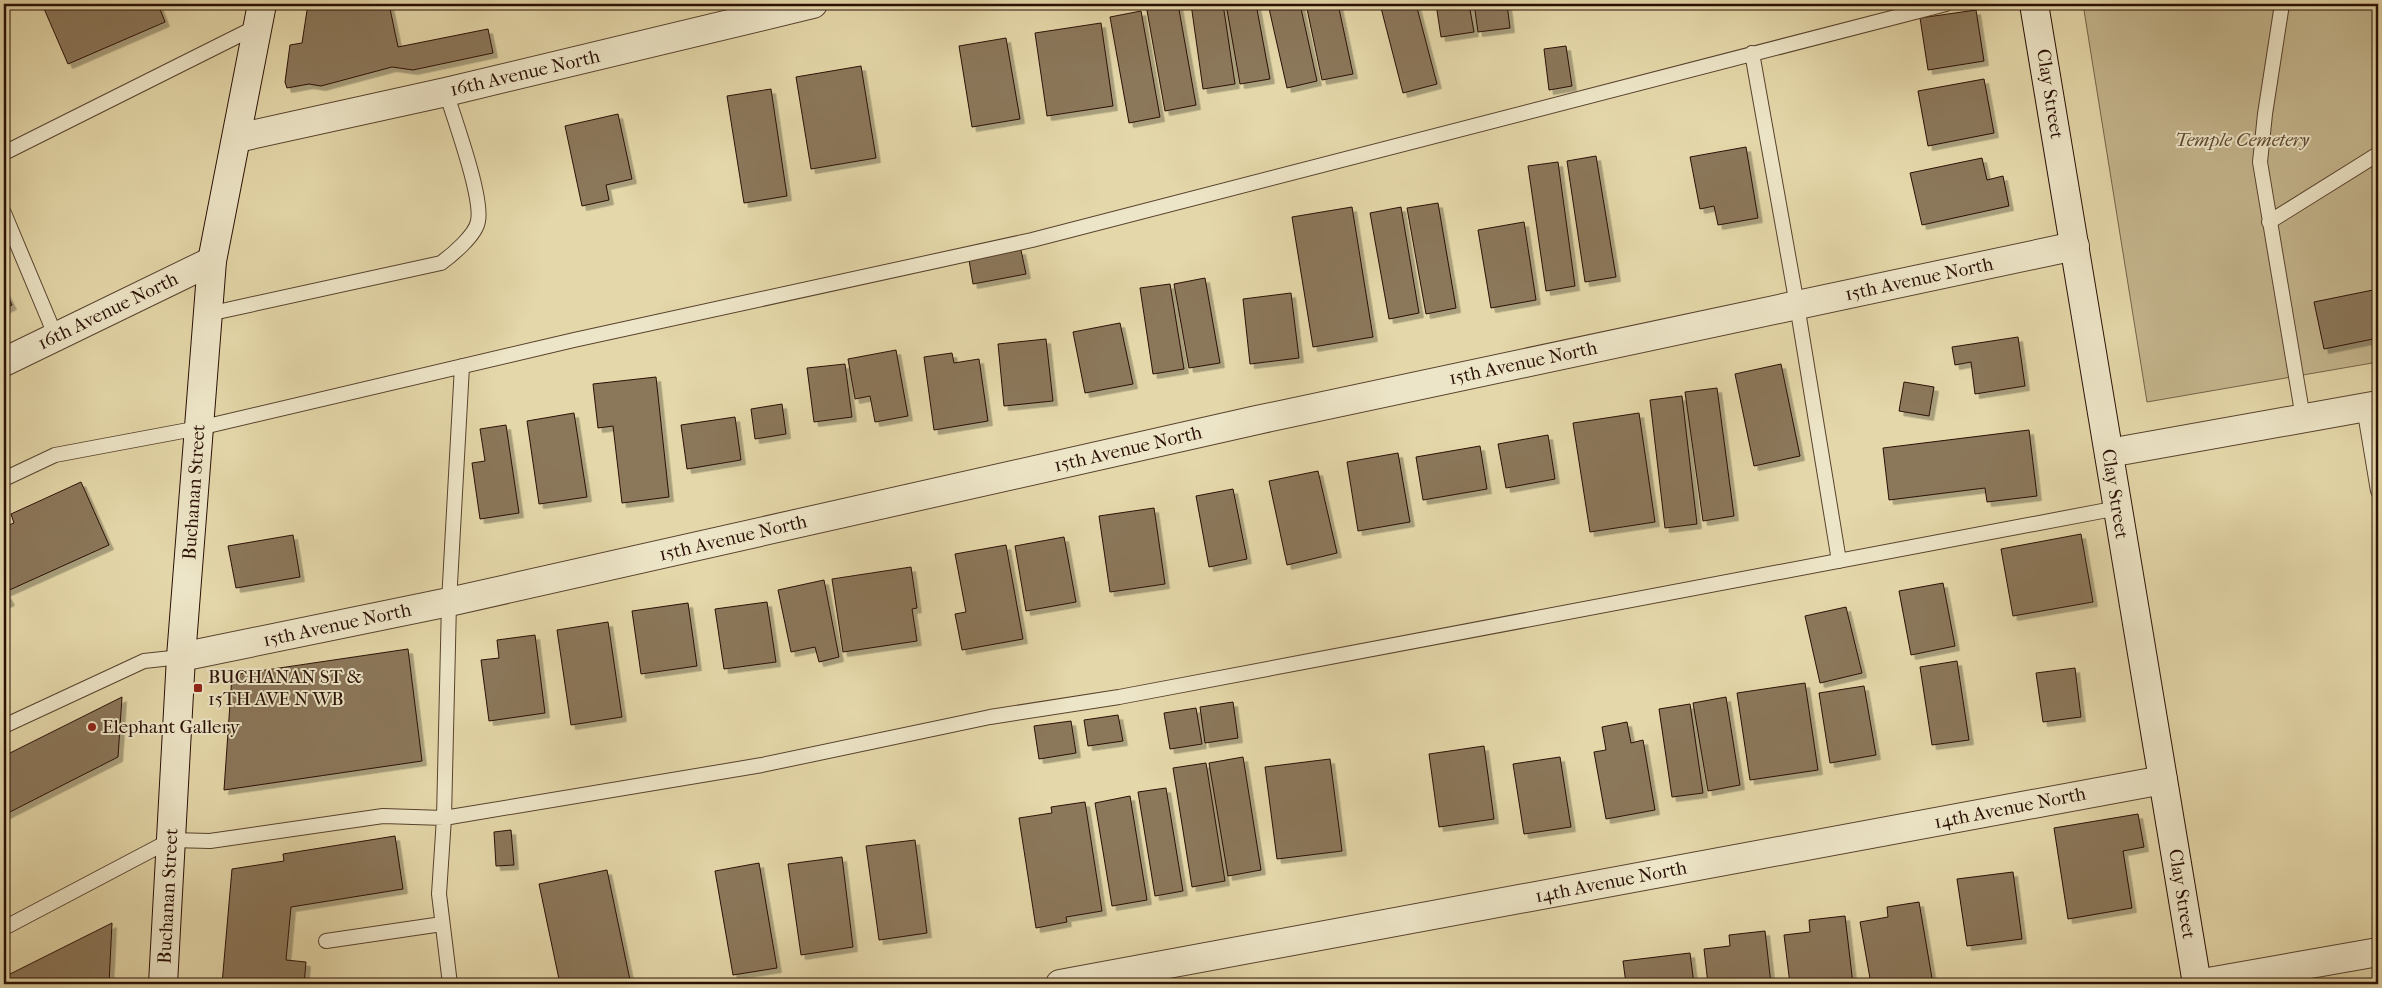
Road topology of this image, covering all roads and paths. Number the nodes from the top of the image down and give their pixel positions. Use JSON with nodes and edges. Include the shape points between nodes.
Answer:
{"nodes":[{"id":1,"x":813,"y":4,"type":"edge"},
{"id":2,"x":1946,"y":4,"type":"edge"},
{"id":3,"x":2034,"y":4,"type":"edge"},
{"id":4,"x":2282,"y":4,"type":"edge"},
{"id":5,"x":260,"y":14,"type":"edge"},
{"id":6,"x":1752,"y":54,"type":"junction"},
{"id":7,"x":446,"y":92,"type":"junction"},
{"id":8,"x":237,"y":138,"type":"junction"},
{"id":9,"x":4,"y":153,"type":"edge"},
{"id":10,"x":2378,"y":154,"type":"edge"},
{"id":11,"x":4,"y":213,"type":"edge"},
{"id":12,"x":2269,"y":222,"type":"junction"},
{"id":13,"x":2075,"y":246,"type":"junction"},
{"id":14,"x":212,"y":261,"type":"junction"},
{"id":15,"x":1797,"y":305,"type":"junction"},
{"id":16,"x":208,"y":314,"type":"junction"},
{"id":17,"x":56,"y":337,"type":"junction"},
{"id":18,"x":4,"y":362,"type":"edge"},
{"id":19,"x":462,"y":366,"type":"junction"},
{"id":20,"x":2371,"y":406,"type":"edge"},
{"id":21,"x":2303,"y":418,"type":"junction"},
{"id":22,"x":199,"y":428,"type":"junction"},
{"id":23,"x":2109,"y":454,"type":"junction"},
{"id":24,"x":4,"y":479,"type":"edge"},
{"id":25,"x":2378,"y":491,"type":"edge"},
{"id":26,"x":2118,"y":508,"type":"junction"},
{"id":27,"x":1839,"y":561,"type":"junction"},
{"id":28,"x":449,"y":602,"type":"junction"},
{"id":29,"x":181,"y":657,"type":"junction"},
{"id":30,"x":4,"y":726,"type":"edge"},
{"id":31,"x":2163,"y":780,"type":"junction"},
{"id":32,"x":444,"y":818,"type":"junction"},
{"id":33,"x":171,"y":840,"type":"junction"},
{"id":34,"x":442,"y":924,"type":"junction"},
{"id":35,"x":4,"y":928,"type":"edge"},
{"id":36,"x":326,"y":941,"type":"dead end"},
{"id":37,"x":2378,"y":952,"type":"edge"},
{"id":38,"x":163,"y":984,"type":"edge"},
{"id":39,"x":450,"y":984,"type":"edge"},
{"id":40,"x":1060,"y":984,"type":"edge"},
{"id":41,"x":2197,"y":984,"type":"edge"}],
"edges":[{"from":1,"to":7,"type":"street","name":"16th Avenue North"},
{"from":2,"to":6,"type":"lane"},
{"from":3,"to":13,"type":"street","name":"Clay Street"},
{"from":4,"to":12,"type":"lane","via":[[2260,162]]},
{"from":5,"to":8,"type":"street","name":"Buchanan Street"},
{"from":5,"to":9,"type":"lane"},
{"from":6,"to":15,"type":"lane"},
{"from":6,"to":19,"type":"lane","via":[[1032,240]]},
{"from":7,"to":8,"type":"street","name":"16th Avenue North"},
{"from":7,"to":16,"type":"lane","via":[[475,189],[478,222],[460,249],[441,264]]},
{"from":8,"to":14,"type":"street","name":"Buchanan Street"},
{"from":10,"to":12,"type":"lane"},
{"from":11,"to":17,"type":"lane"},
{"from":12,"to":21,"type":"lane"},
{"from":13,"to":15,"type":"street","name":"15th Avenue North"},
{"from":13,"to":23,"type":"street","name":"Clay Street"},
{"from":14,"to":16,"type":"street","name":"Buchanan Street"},
{"from":14,"to":17,"type":"street","name":"16th Avenue North"},
{"from":15,"to":27,"type":"lane"},
{"from":15,"to":28,"type":"street","name":"15th Avenue North","via":[[1248,422]]},
{"from":16,"to":22,"type":"street","name":"Buchanan Street"},
{"from":17,"to":18,"type":"street","name":"16th Avenue North"},
{"from":19,"to":22,"type":"lane"},
{"from":19,"to":28,"type":"lane"},
{"from":20,"to":21,"type":"street"},
{"from":20,"to":25,"type":"lane"},
{"from":21,"to":23,"type":"street"},
{"from":22,"to":24,"type":"lane","via":[[54,455]]},
{"from":22,"to":29,"type":"street","name":"Buchanan Street"},
{"from":23,"to":26,"type":"street","name":"Clay Street"},
{"from":26,"to":27,"type":"lane"},
{"from":26,"to":31,"type":"street","name":"Clay Street"},
{"from":27,"to":32,"type":"lane","via":[[990,718],[762,764]]},
{"from":28,"to":29,"type":"street","name":"15th Avenue North"},
{"from":28,"to":32,"type":"lane"},
{"from":29,"to":30,"type":"lane","via":[[144,661]]},
{"from":29,"to":33,"type":"street","name":"Buchanan Street"},
{"from":31,"to":40,"type":"street","name":"14th Avenue North"},
{"from":31,"to":41,"type":"street","name":"Clay Street"},
{"from":32,"to":33,"type":"lane","via":[[383,816],[210,841]]},
{"from":32,"to":34,"type":"lane","via":[[439,894]]},
{"from":33,"to":35,"type":"lane"},
{"from":33,"to":38,"type":"street","name":"Buchanan Street"},
{"from":34,"to":36,"type":"lane"},
{"from":34,"to":39,"type":"lane"},
{"from":37,"to":41,"type":"street"}]}
